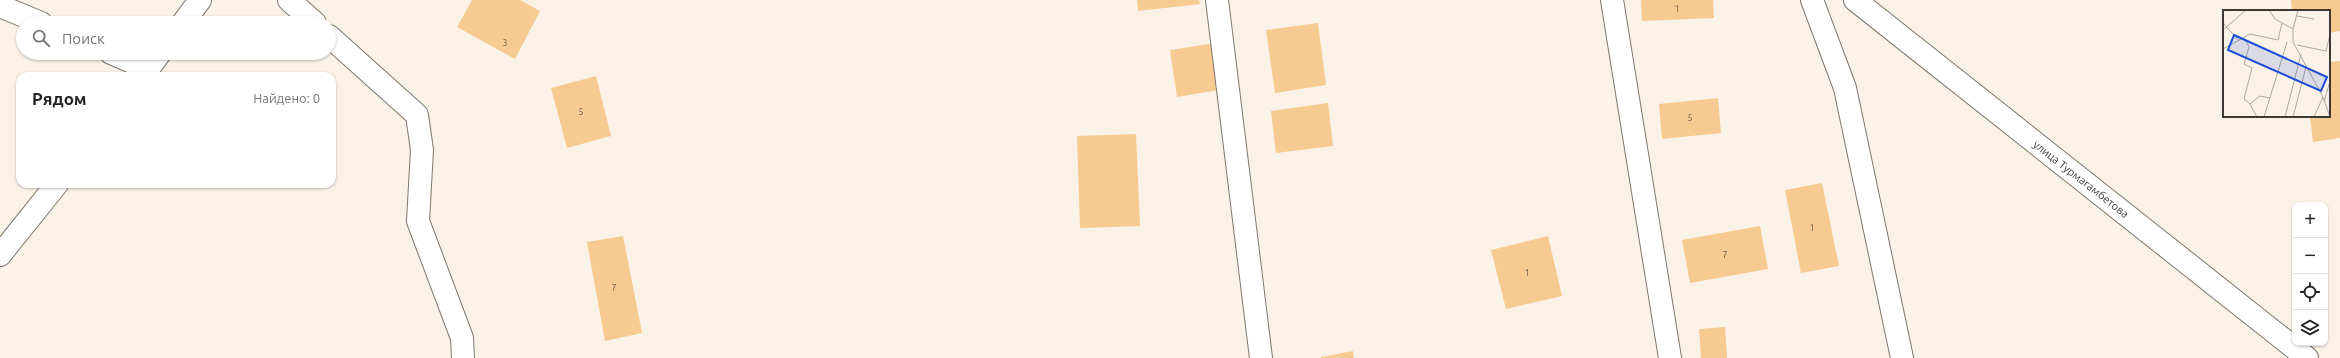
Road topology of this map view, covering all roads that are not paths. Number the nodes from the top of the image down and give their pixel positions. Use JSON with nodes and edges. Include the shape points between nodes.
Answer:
{"nodes":[{"id":1,"x":200,"y":0,"type":"edge"},
{"id":2,"x":289,"y":0,"type":"edge"},
{"id":3,"x":1216,"y":0,"type":"edge"},
{"id":4,"x":1612,"y":0,"type":"edge"},
{"id":5,"x":1812,"y":0,"type":"edge"},
{"id":6,"x":1854,"y":0,"type":"edge"},
{"id":7,"x":0,"y":6,"type":"edge"},
{"id":8,"x":24,"y":16,"type":"edge"},
{"id":9,"x":188,"y":16,"type":"edge"},
{"id":10,"x":307,"y":16,"type":"edge"},
{"id":11,"x":336,"y":42,"type":"edge"},
{"id":12,"x":133,"y":60,"type":"edge"},
{"id":13,"x":151,"y":66,"type":"edge"},
{"id":14,"x":53,"y":188,"type":"edge"},
{"id":15,"x":0,"y":255,"type":"edge"},
{"id":16,"x":462,"y":358,"type":"edge"},
{"id":17,"x":1261,"y":358,"type":"edge"},
{"id":18,"x":1670,"y":358,"type":"edge"},
{"id":19,"x":1902,"y":358,"type":"edge"},
{"id":20,"x":2307,"y":358,"type":"edge"}],
"edges":[{"from":1,"to":9,"type":"street"},
{"from":2,"to":10,"type":"street"},
{"from":3,"to":17,"type":"street"},
{"from":4,"to":18,"type":"street"},
{"from":5,"to":19,"type":"street","via":[[1845,88]]},
{"from":6,"to":20,"type":"street","name":"улица Турмагамбетова"},
{"from":7,"to":8,"type":"street"},
{"from":11,"to":16,"type":"street","via":[[417,115],[422,150],[418,221],[462,338]]},
{"from":12,"to":13,"type":"street"},
{"from":14,"to":15,"type":"street"}]}
